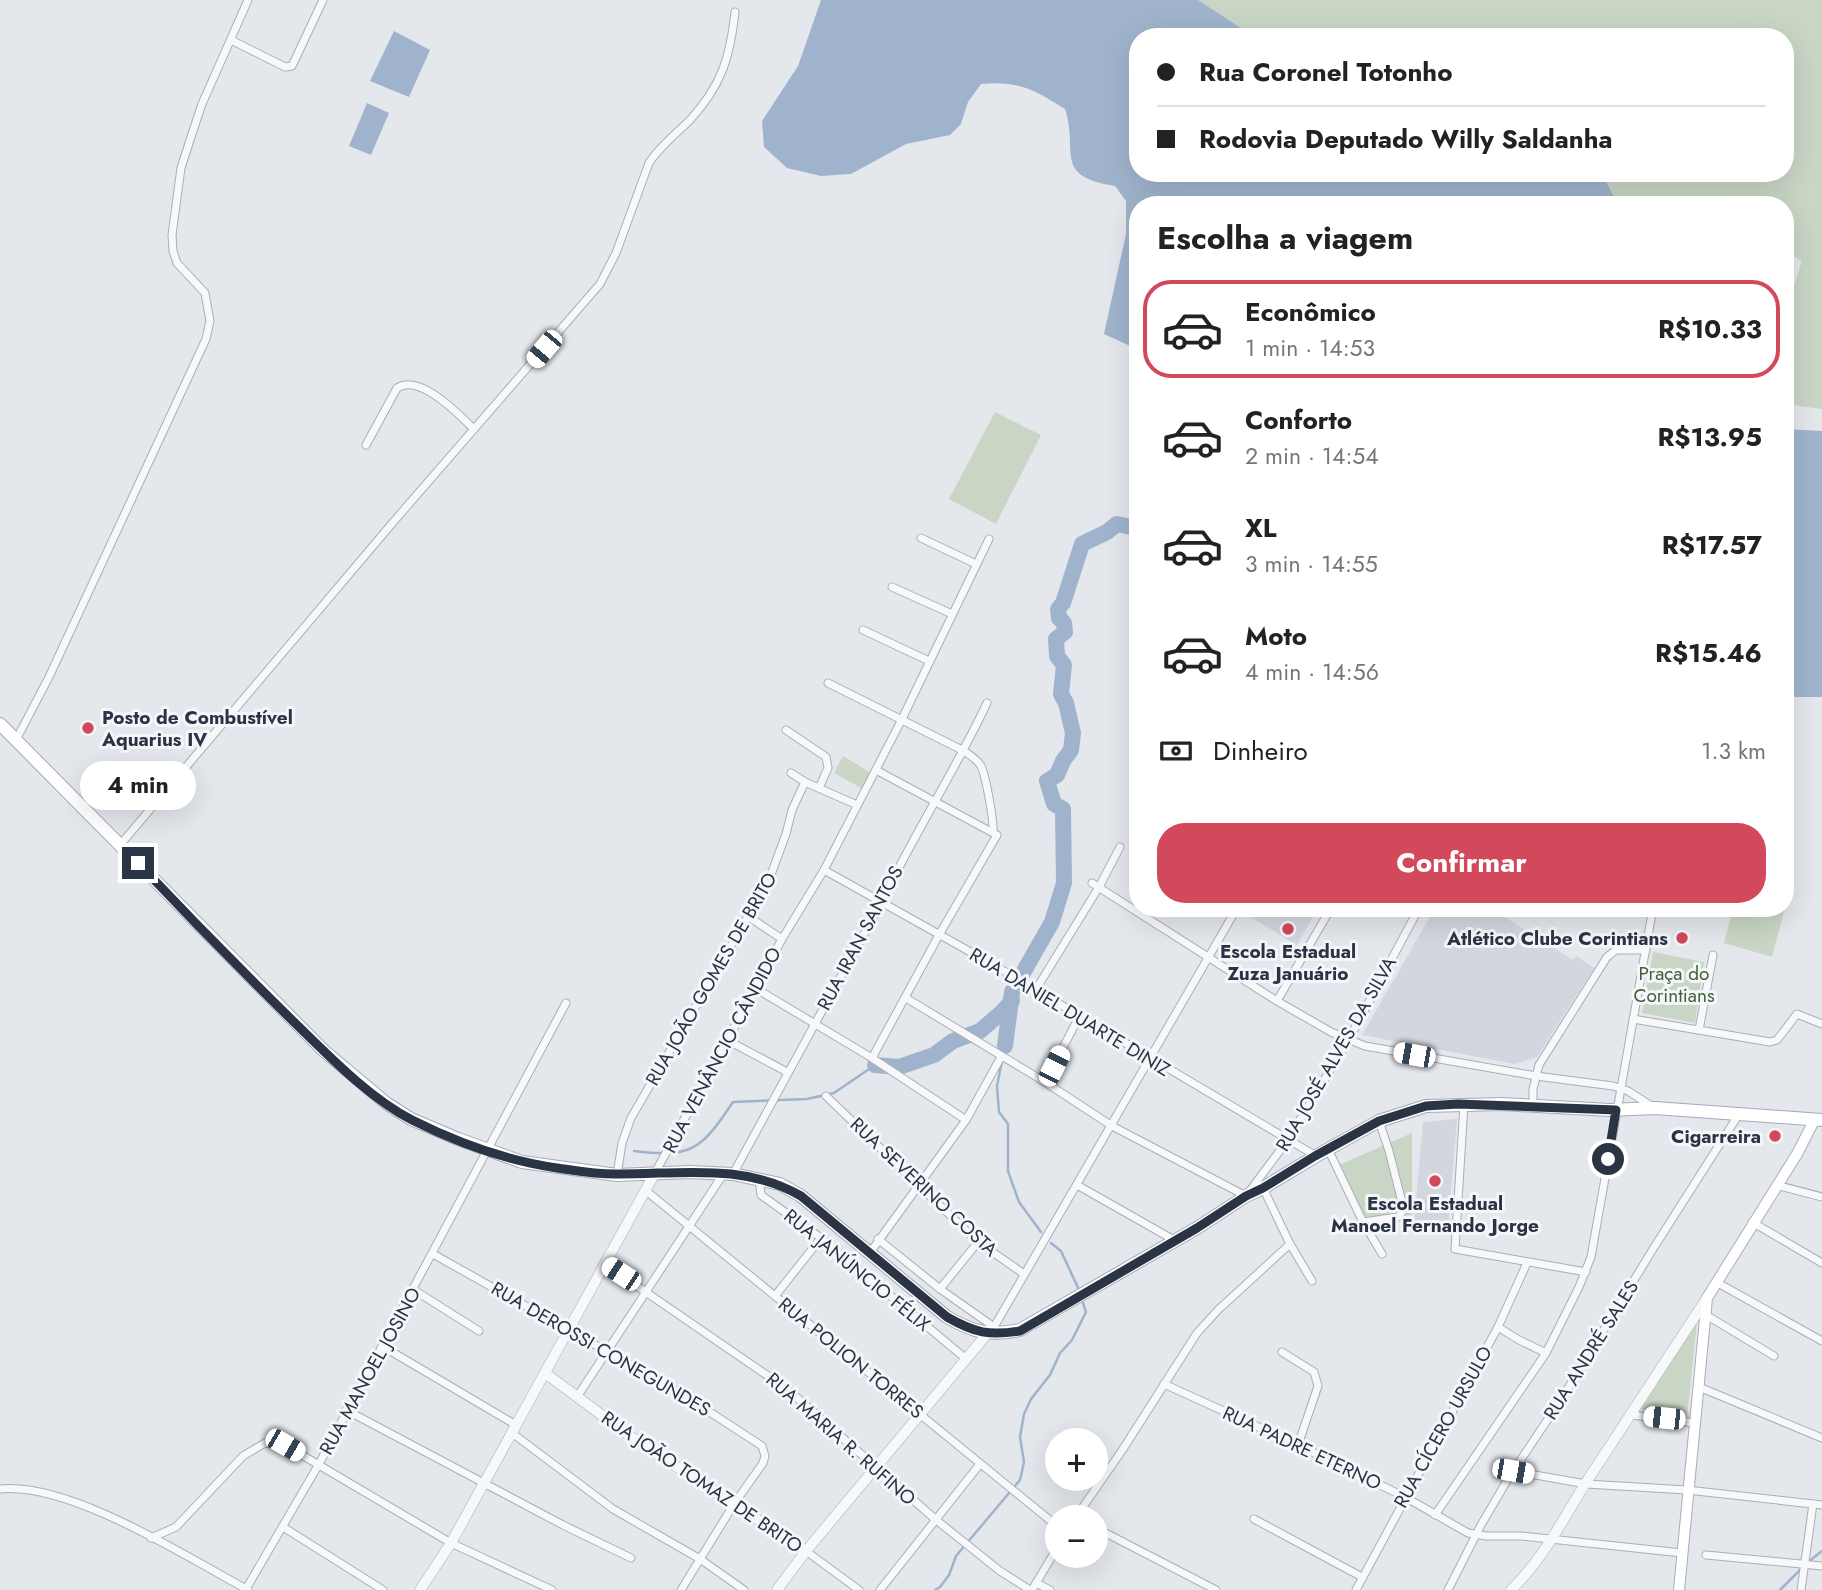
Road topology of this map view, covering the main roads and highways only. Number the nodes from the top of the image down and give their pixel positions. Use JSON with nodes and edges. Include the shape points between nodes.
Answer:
{"nodes":[{"id":1,"x":0,"y":724,"type":"edge"},
{"id":2,"x":1818,"y":1120,"type":"edge"},
{"id":3,"x":1679,"y":1590,"type":"edge"}],
"edges":[{"from":1,"to":2,"type":"main road","via":[[313,1041],[411,1119],[522,1162],[617,1175],[729,1173],[780,1184],[801,1196],[947,1317],[969,1329],[1020,1331],[1315,1156],[1379,1121],[1426,1106],[1655,1108]]},
{"from":2,"to":3,"type":"main road","via":[[1707,1298]]}]}
